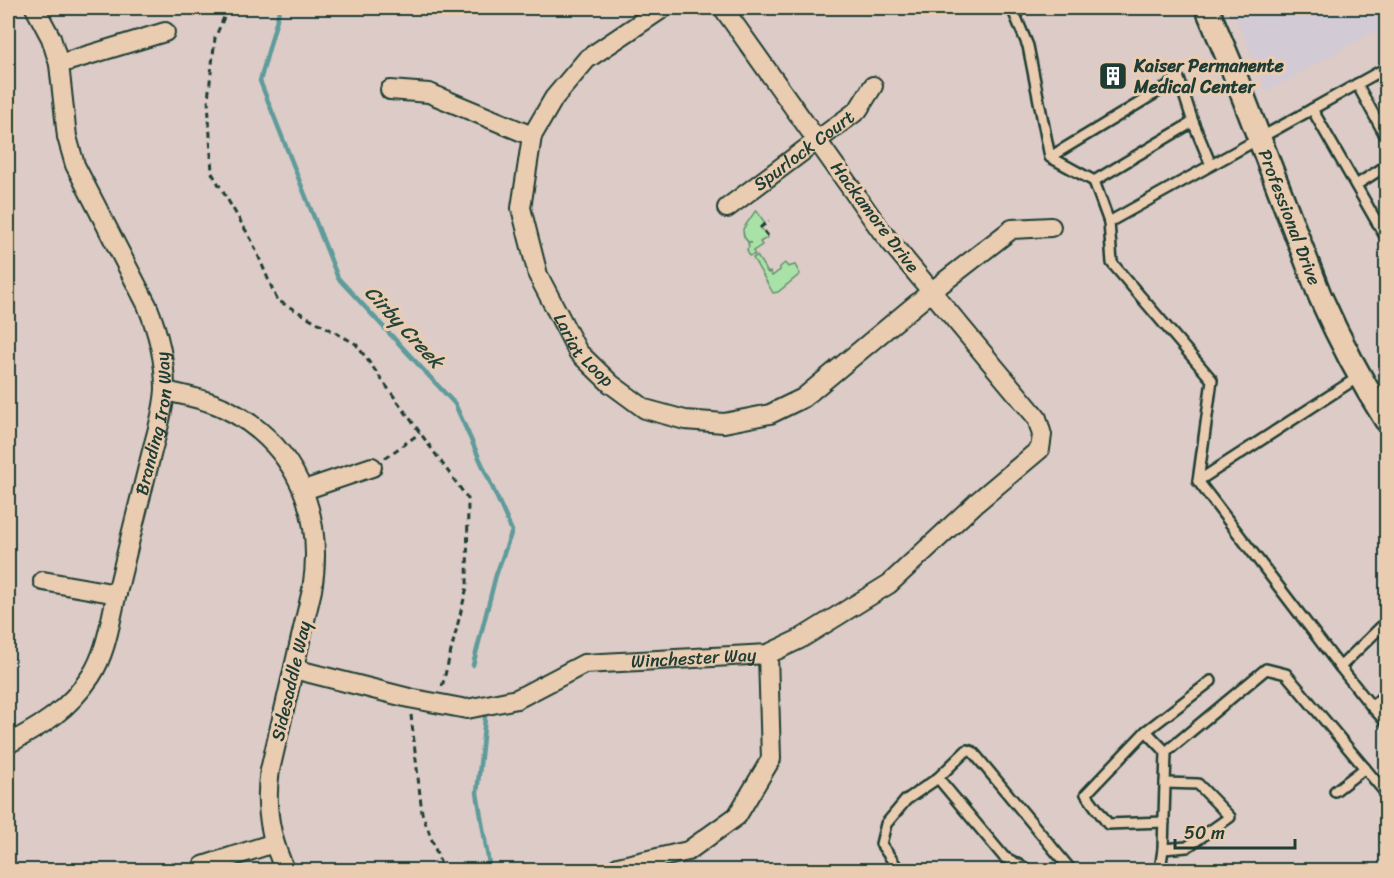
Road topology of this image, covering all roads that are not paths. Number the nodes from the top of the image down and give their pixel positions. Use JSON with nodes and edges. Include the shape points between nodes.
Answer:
{"nodes":[{"id":1,"x":34,"y":8,"type":"edge"},
{"id":2,"x":663,"y":8,"type":"edge"},
{"id":3,"x":723,"y":8,"type":"edge"},
{"id":4,"x":1012,"y":8,"type":"edge"},
{"id":5,"x":1206,"y":8,"type":"edge"},
{"id":6,"x":165,"y":32,"type":"dead end"},
{"id":7,"x":59,"y":64,"type":"junction"},
{"id":8,"x":1386,"y":68,"type":"edge"},
{"id":9,"x":1357,"y":84,"type":"junction"},
{"id":10,"x":873,"y":86,"type":"dead end"},
{"id":11,"x":390,"y":90,"type":"dead end"},
{"id":12,"x":1312,"y":109,"type":"junction"},
{"id":13,"x":1192,"y":122,"type":"junction"},
{"id":14,"x":532,"y":136,"type":"junction"},
{"id":15,"x":1386,"y":137,"type":"edge"},
{"id":16,"x":1259,"y":138,"type":"junction"},
{"id":17,"x":818,"y":141,"type":"junction"},
{"id":18,"x":1050,"y":157,"type":"junction"},
{"id":19,"x":1211,"y":165,"type":"junction"},
{"id":20,"x":1386,"y":166,"type":"edge"},
{"id":21,"x":1094,"y":181,"type":"junction"},
{"id":22,"x":1356,"y":185,"type":"junction"},
{"id":23,"x":727,"y":208,"type":"dead end"},
{"id":24,"x":1109,"y":222,"type":"junction"},
{"id":25,"x":1052,"y":227,"type":"dead end"},
{"id":26,"x":1386,"y":238,"type":"edge"},
{"id":27,"x":932,"y":291,"type":"junction"},
{"id":28,"x":1360,"y":376,"type":"junction"},
{"id":29,"x":165,"y":391,"type":"junction"},
{"id":30,"x":1037,"y":418,"type":"joint"},
{"id":31,"x":1386,"y":420,"type":"edge"},
{"id":32,"x":372,"y":466,"type":"road end"},
{"id":33,"x":1198,"y":481,"type":"junction"},
{"id":34,"x":304,"y":490,"type":"junction"},
{"id":35,"x":43,"y":581,"type":"dead end"},
{"id":36,"x":117,"y":594,"type":"junction"},
{"id":37,"x":1386,"y":622,"type":"edge"},
{"id":38,"x":768,"y":654,"type":"junction"},
{"id":39,"x":1340,"y":667,"type":"junction"},
{"id":40,"x":294,"y":669,"type":"junction"},
{"id":41,"x":1211,"y":681,"type":"dead end"},
{"id":42,"x":1386,"y":693,"type":"edge"},
{"id":43,"x":1372,"y":707,"type":"junction"},
{"id":44,"x":1386,"y":722,"type":"edge"},
{"id":45,"x":1146,"y":731,"type":"junction"},
{"id":46,"x":8,"y":744,"type":"edge"},
{"id":47,"x":1167,"y":752,"type":"junction"},
{"id":48,"x":1365,"y":768,"type":"junction"},
{"id":49,"x":938,"y":778,"type":"junction"},
{"id":50,"x":1165,"y":783,"type":"junction"},
{"id":51,"x":1335,"y":791,"type":"dead end"},
{"id":52,"x":1384,"y":791,"type":"dead end"},
{"id":53,"x":1164,"y":822,"type":"junction"},
{"id":54,"x":274,"y":843,"type":"junction"},
{"id":55,"x":1163,"y":849,"type":"junction"},
{"id":56,"x":203,"y":866,"type":"dead end"},
{"id":57,"x":618,"y":867,"type":"dead end"},
{"id":58,"x":285,"y":870,"type":"edge"},
{"id":59,"x":899,"y":870,"type":"edge"},
{"id":60,"x":1028,"y":870,"type":"edge"},
{"id":61,"x":1071,"y":870,"type":"edge"},
{"id":62,"x":1160,"y":870,"type":"edge"}],
"edges":[{"from":1,"to":7,"type":"street","name":"Branding Iron Way","via":[[51,38]]},
{"from":2,"to":14,"type":"street","name":"Lariat Loop","via":[[587,60],[554,98]]},
{"from":3,"to":17,"type":"street","name":"Hackamore Drive"},
{"from":4,"to":18,"type":"lane","via":[[1028,46]]},
{"from":5,"to":16,"type":"street","name":"Professional Drive"},
{"from":6,"to":7,"type":"street"},
{"from":7,"to":29,"type":"street","name":"Branding Iron Way","via":[[70,150],[153,319]]},
{"from":8,"to":9,"type":"lane"},
{"from":9,"to":12,"type":"lane"},
{"from":9,"to":15,"type":"lane"},
{"from":10,"to":17,"type":"street","name":"Spurlock Court","via":[[858,110]]},
{"from":11,"to":14,"type":"street","via":[[429,93]]},
{"from":12,"to":16,"type":"lane"},
{"from":12,"to":22,"type":"lane"},
{"from":13,"to":18,"type":"lane","via":[[1179,79]]},
{"from":13,"to":19,"type":"lane"},
{"from":13,"to":21,"type":"lane"},
{"from":14,"to":27,"type":"street","name":"Lariat Loop","via":[[521,208],[538,275],[578,352],[645,409],[685,420],[724,423],[770,414],[803,398]]},
{"from":16,"to":19,"type":"lane"},
{"from":16,"to":28,"type":"street","name":"Professional Drive","via":[[1320,296]]},
{"from":17,"to":23,"type":"street","name":"Spurlock Court"},
{"from":17,"to":27,"type":"street","name":"Hackamore Drive","via":[[882,232]]},
{"from":18,"to":21,"type":"lane"},
{"from":19,"to":24,"type":"lane"},
{"from":20,"to":22,"type":"lane"},
{"from":21,"to":24,"type":"lane"},
{"from":22,"to":26,"type":"lane"},
{"from":24,"to":33,"type":"lane","via":[[1112,263],[1212,380]]},
{"from":25,"to":27,"type":"street","name":"Lariat Loop","via":[[1012,229]]},
{"from":27,"to":30,"type":"street","name":"Hackamore Drive"},
{"from":28,"to":31,"type":"street","name":"Professional Drive"},
{"from":28,"to":33,"type":"lane"},
{"from":29,"to":34,"type":"street","name":"Sidesaddle Way","via":[[207,401],[249,423],[281,454]]},
{"from":29,"to":36,"type":"street","name":"Branding Iron Way"},
{"from":30,"to":38,"type":"street","name":"Winchester Way","via":[[1042,435],[1040,449],[889,584],[800,639]]},
{"from":32,"to":34,"type":"street"},
{"from":33,"to":39,"type":"lane"},
{"from":34,"to":40,"type":"street","name":"Sidesaddle Way","via":[[315,535],[315,570]]},
{"from":35,"to":36,"type":"street"},
{"from":36,"to":46,"type":"street","name":"Branding Iron Way","via":[[105,644],[84,686],[55,716]]},
{"from":37,"to":39,"type":"lane"},
{"from":38,"to":40,"type":"street","name":"Winchester Way","via":[[584,664],[517,699],[467,709]]},
{"from":38,"to":57,"type":"street","via":[[771,759],[737,816],[688,851]]},
{"from":39,"to":43,"type":"lane"},
{"from":40,"to":54,"type":"street","name":"Sidesaddle Way","via":[[267,787]]},
{"from":41,"to":45,"type":"lane"},
{"from":42,"to":43,"type":"lane"},
{"from":43,"to":44,"type":"lane"},
{"from":45,"to":47,"type":"lane"},
{"from":45,"to":53,"type":"lane","via":[[1086,794],[1108,824]]},
{"from":47,"to":48,"type":"lane","via":[[1266,669],[1286,674]]},
{"from":47,"to":50,"type":"lane"},
{"from":48,"to":51,"type":"lane"},
{"from":48,"to":52,"type":"lane"},
{"from":49,"to":59,"type":"lane","via":[[906,800],[886,824],[881,844]]},
{"from":49,"to":60,"type":"lane","via":[[1004,857]]},
{"from":49,"to":61,"type":"lane","via":[[967,750],[973,752]]},
{"from":50,"to":53,"type":"lane"},
{"from":50,"to":55,"type":"lane","via":[[1198,784],[1230,817],[1187,848]]},
{"from":53,"to":55,"type":"lane"},
{"from":54,"to":56,"type":"street"},
{"from":54,"to":58,"type":"street","name":"Sidesaddle Way"},
{"from":55,"to":62,"type":"lane"}]}
